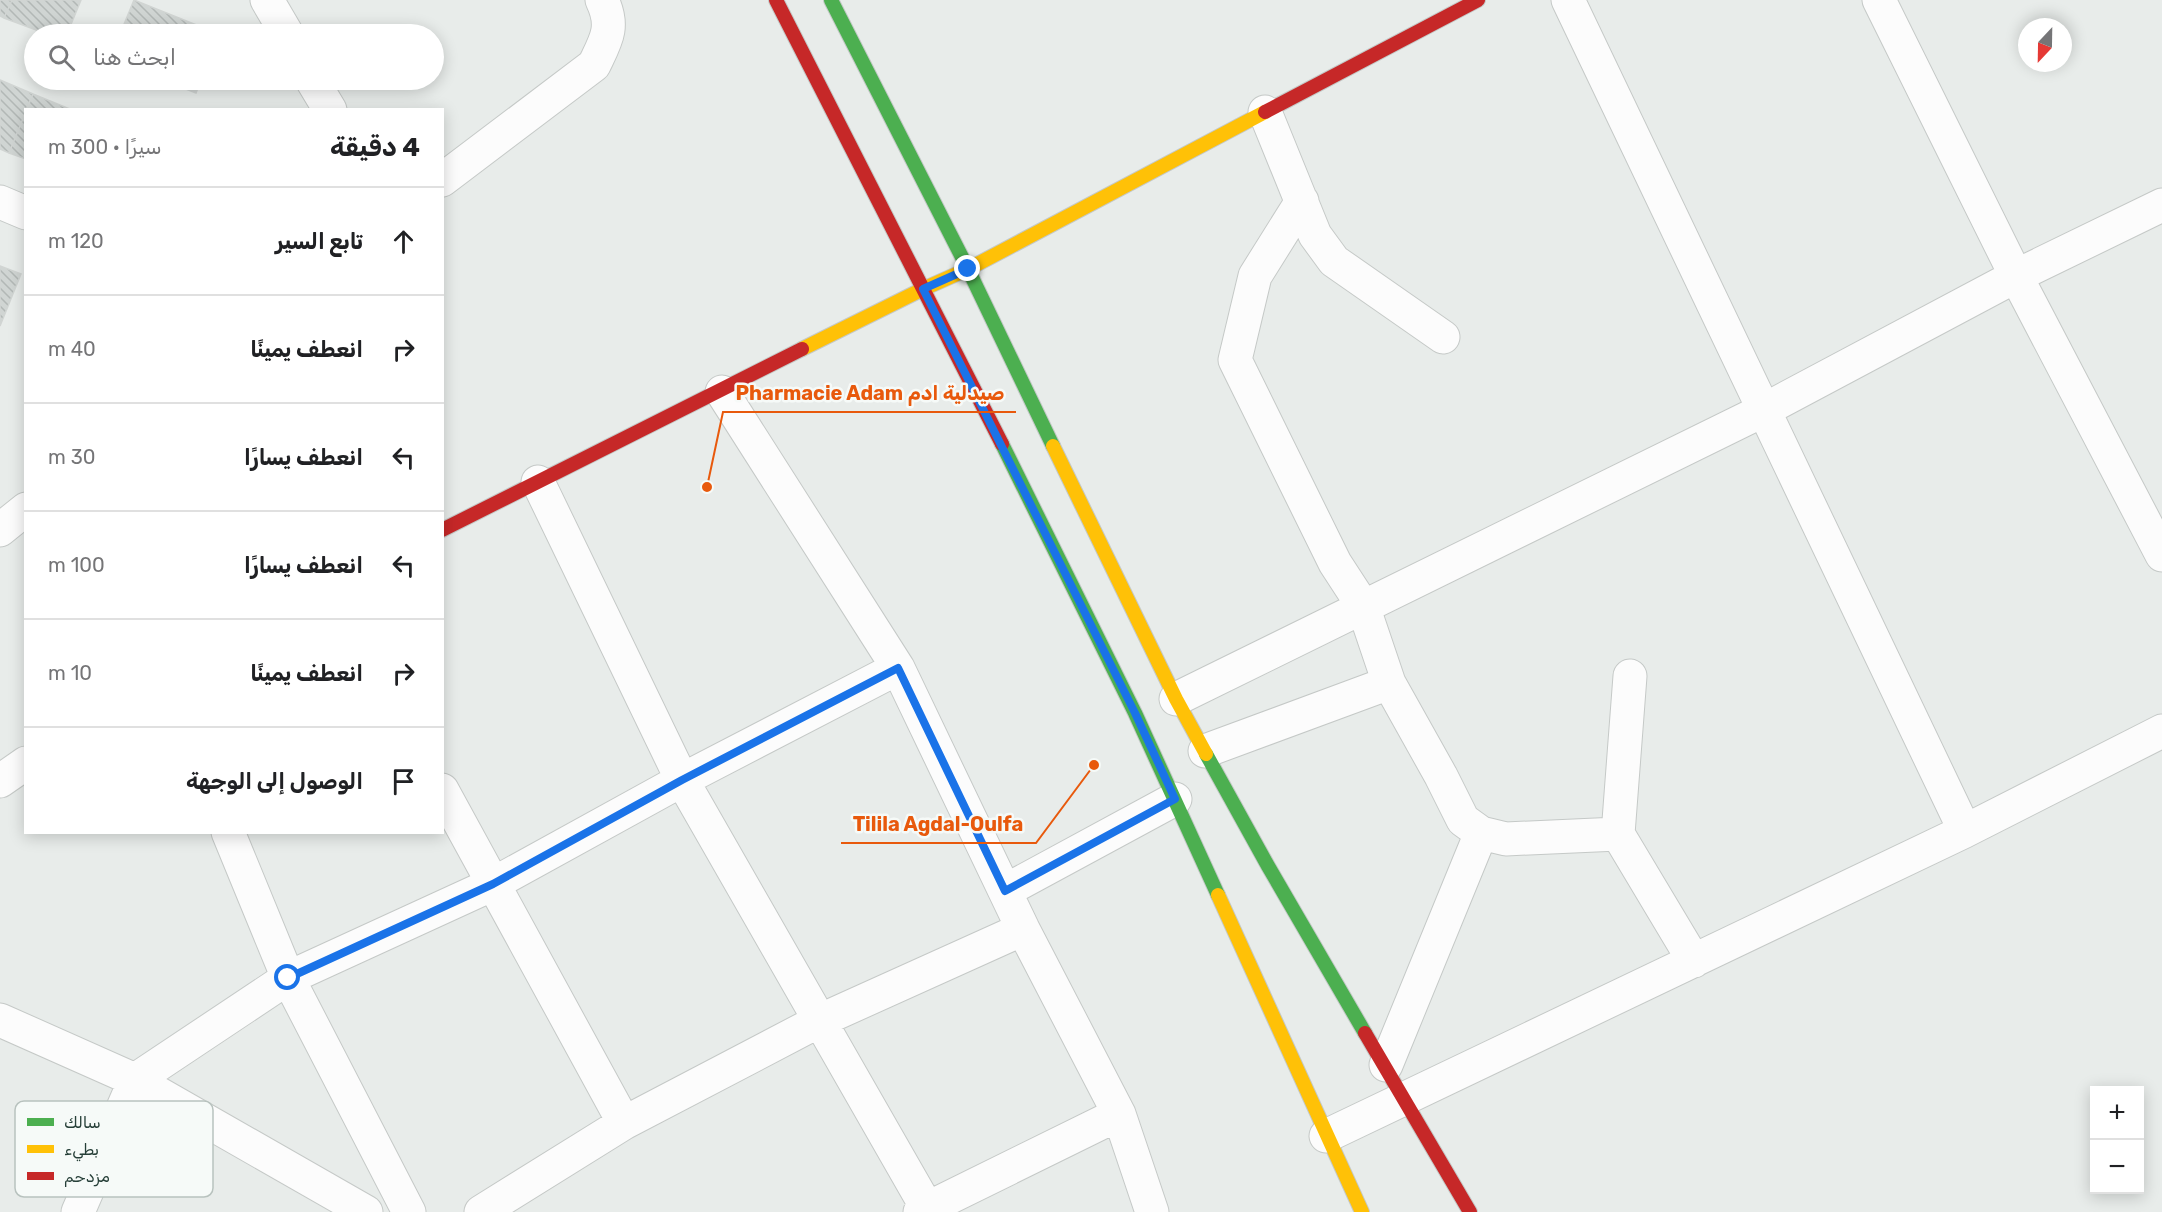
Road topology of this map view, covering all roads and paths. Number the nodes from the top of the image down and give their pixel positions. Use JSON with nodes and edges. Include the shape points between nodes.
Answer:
{"nodes":[{"id":1,"x":267,"y":0,"type":"edge"},
{"id":2,"x":602,"y":0,"type":"edge"},
{"id":3,"x":776,"y":0,"type":"edge"},
{"id":4,"x":831,"y":0,"type":"edge"},
{"id":5,"x":1478,"y":0,"type":"edge"},
{"id":6,"x":1568,"y":0,"type":"edge"},
{"id":7,"x":1879,"y":0,"type":"edge"},
{"id":8,"x":281,"y":24,"type":"edge"},
{"id":9,"x":318,"y":90,"type":"edge"},
{"id":10,"x":329,"y":108,"type":"edge"},
{"id":11,"x":1265,"y":112,"type":"junction"},
{"id":12,"x":444,"y":178,"type":"edge"},
{"id":13,"x":1302,"y":201,"type":"junction"},
{"id":14,"x":0,"y":202,"type":"edge"},
{"id":15,"x":2162,"y":205,"type":"edge"},
{"id":16,"x":24,"y":212,"type":"edge"},
{"id":17,"x":968,"y":269,"type":"junction"},
{"id":18,"x":2016,"y":276,"type":"junction"},
{"id":19,"x":923,"y":289,"type":"junction"},
{"id":20,"x":1443,"y":337,"type":"dead end"},
{"id":21,"x":723,"y":392,"type":"junction"},
{"id":22,"x":1764,"y":410,"type":"junction"},
{"id":23,"x":538,"y":482,"type":"junction"},
{"id":24,"x":24,"y":511,"type":"edge"},
{"id":25,"x":444,"y":529,"type":"edge"},
{"id":26,"x":0,"y":530,"type":"edge"},
{"id":27,"x":2162,"y":555,"type":"edge"},
{"id":28,"x":1363,"y":606,"type":"junction"},
{"id":29,"x":898,"y":668,"type":"junction"},
{"id":30,"x":1630,"y":676,"type":"dead end"},
{"id":31,"x":1389,"y":683,"type":"junction"},
{"id":32,"x":1176,"y":699,"type":"junction"},
{"id":33,"x":2162,"y":731,"type":"edge"},
{"id":34,"x":1205,"y":751,"type":"junction"},
{"id":35,"x":24,"y":764,"type":"edge"},
{"id":36,"x":682,"y":780,"type":"junction"},
{"id":37,"x":0,"y":782,"type":"edge"},
{"id":38,"x":444,"y":794,"type":"edge"},
{"id":39,"x":1175,"y":799,"type":"junction"},
{"id":40,"x":1965,"y":831,"type":"junction"},
{"id":41,"x":1481,"y":833,"type":"junction"},
{"id":42,"x":229,"y":834,"type":"edge"},
{"id":43,"x":1618,"y":834,"type":"junction"},
{"id":44,"x":493,"y":884,"type":"junction"},
{"id":45,"x":1005,"y":891,"type":"junction"},
{"id":46,"x":1023,"y":929,"type":"junction"},
{"id":47,"x":1694,"y":961,"type":"junction"},
{"id":48,"x":288,"y":978,"type":"junction"},
{"id":49,"x":0,"y":1020,"type":"edge"},
{"id":50,"x":819,"y":1021,"type":"junction"},
{"id":51,"x":1386,"y":1065,"type":"junction"},
{"id":52,"x":135,"y":1080,"type":"junction"},
{"id":53,"x":1405,"y":1099,"type":"junction"},
{"id":54,"x":126,"y":1101,"type":"edge"},
{"id":55,"x":172,"y":1101,"type":"edge"},
{"id":56,"x":1119,"y":1114,"type":"junction"},
{"id":57,"x":624,"y":1123,"type":"junction"},
{"id":58,"x":213,"y":1125,"type":"edge"},
{"id":59,"x":1326,"y":1136,"type":"junction"},
{"id":60,"x":84,"y":1197,"type":"edge"},
{"id":61,"x":923,"y":1210,"type":"edge"},
{"id":62,"x":78,"y":1212,"type":"edge"},
{"id":63,"x":366,"y":1212,"type":"edge"},
{"id":64,"x":409,"y":1212,"type":"edge"},
{"id":65,"x":481,"y":1212,"type":"edge"},
{"id":66,"x":1152,"y":1212,"type":"edge"},
{"id":67,"x":1362,"y":1212,"type":"edge"},
{"id":68,"x":1470,"y":1212,"type":"edge"}],
"edges":[{"from":1,"to":8,"type":"street"},
{"from":2,"to":12,"type":"street","via":[[609,15],[607,39],[594,65]]},
{"from":3,"to":19,"type":"street"},
{"from":4,"to":17,"type":"street"},
{"from":5,"to":11,"type":"street"},
{"from":6,"to":22,"type":"street"},
{"from":7,"to":18,"type":"street"},
{"from":9,"to":10,"type":"street"},
{"from":11,"to":13,"type":"street"},
{"from":11,"to":17,"type":"street"},
{"from":13,"to":20,"type":"street","via":[[1315,235],[1334,261]]},
{"from":13,"to":28,"type":"street","via":[[1255,276],[1235,360],[1335,563]]},
{"from":14,"to":16,"type":"street"},
{"from":15,"to":18,"type":"street"},
{"from":17,"to":19,"type":"street"},
{"from":17,"to":32,"type":"street"},
{"from":18,"to":22,"type":"street"},
{"from":18,"to":27,"type":"street"},
{"from":19,"to":21,"type":"street"},
{"from":19,"to":39,"type":"street"},
{"from":21,"to":23,"type":"street"},
{"from":21,"to":29,"type":"street"},
{"from":22,"to":28,"type":"street"},
{"from":22,"to":40,"type":"street"},
{"from":23,"to":25,"type":"street"},
{"from":23,"to":36,"type":"street"},
{"from":24,"to":26,"type":"street"},
{"from":28,"to":31,"type":"street"},
{"from":28,"to":32,"type":"street"},
{"from":29,"to":36,"type":"street"},
{"from":29,"to":45,"type":"street"},
{"from":30,"to":43,"type":"street"},
{"from":31,"to":34,"type":"street"},
{"from":31,"to":41,"type":"street","via":[[1463,820]]},
{"from":32,"to":34,"type":"street"},
{"from":33,"to":40,"type":"street"},
{"from":34,"to":51,"type":"street"},
{"from":35,"to":37,"type":"street"},
{"from":36,"to":44,"type":"street"},
{"from":36,"to":50,"type":"street"},
{"from":38,"to":44,"type":"street"},
{"from":39,"to":45,"type":"street"},
{"from":39,"to":59,"type":"street"},
{"from":40,"to":47,"type":"street"},
{"from":41,"to":43,"type":"street","via":[[1506,839]]},
{"from":41,"to":51,"type":"street"},
{"from":42,"to":48,"type":"street"},
{"from":43,"to":47,"type":"street"},
{"from":44,"to":48,"type":"street"},
{"from":44,"to":57,"type":"street"},
{"from":45,"to":46,"type":"street"},
{"from":46,"to":50,"type":"street"},
{"from":46,"to":56,"type":"street"},
{"from":47,"to":53,"type":"street"},
{"from":48,"to":52,"type":"street"},
{"from":48,"to":64,"type":"street"},
{"from":49,"to":52,"type":"street"},
{"from":50,"to":57,"type":"street"},
{"from":50,"to":61,"type":"street"},
{"from":51,"to":53,"type":"street"},
{"from":52,"to":54,"type":"street"},
{"from":52,"to":55,"type":"street"},
{"from":53,"to":59,"type":"street"},
{"from":53,"to":68,"type":"street"},
{"from":56,"to":61,"type":"street"},
{"from":56,"to":66,"type":"street"},
{"from":57,"to":65,"type":"street"},
{"from":58,"to":63,"type":"street"},
{"from":59,"to":67,"type":"street"},
{"from":60,"to":62,"type":"street"}]}
